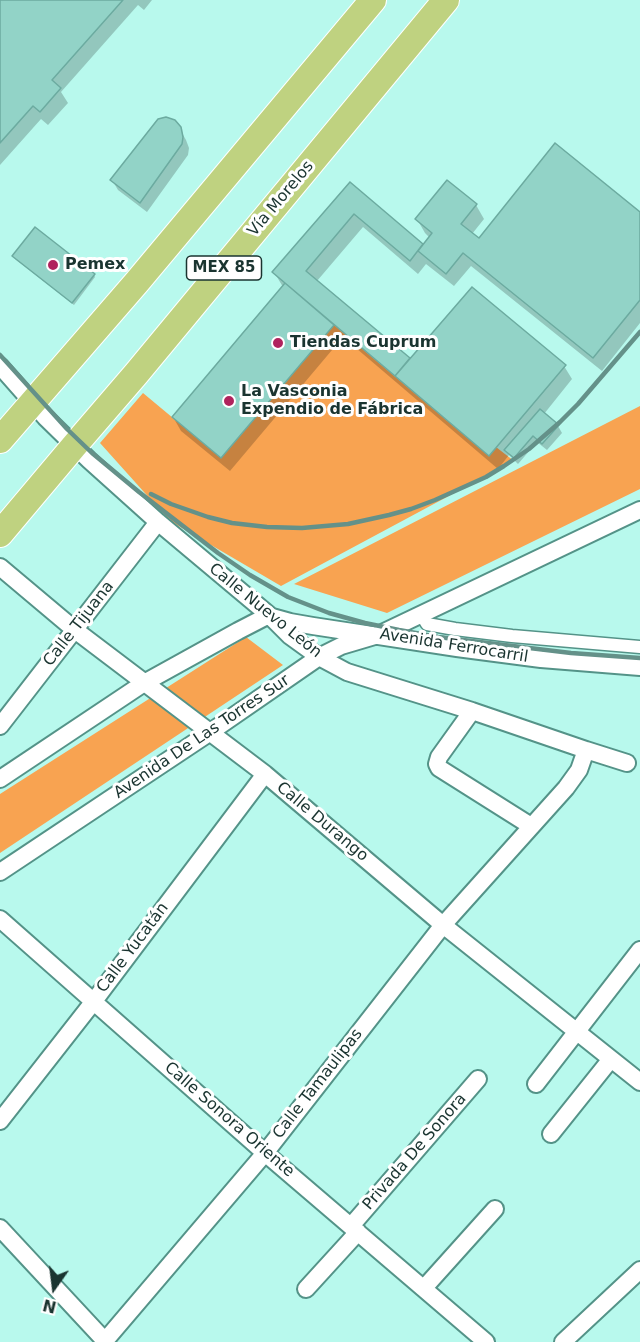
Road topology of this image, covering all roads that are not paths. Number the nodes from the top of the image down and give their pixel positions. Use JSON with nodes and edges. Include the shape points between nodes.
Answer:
{"nodes":[{"id":1,"x":373,"y":0,"type":"edge"},
{"id":2,"x":446,"y":0,"type":"edge"},
{"id":3,"x":0,"y":366,"type":"edge"},
{"id":4,"x":32,"y":402,"type":"junction"},
{"id":5,"x":0,"y":440,"type":"edge"},
{"id":6,"x":74,"y":446,"type":"junction"},
{"id":7,"x":640,"y":510,"type":"edge"},
{"id":8,"x":158,"y":522,"type":"junction"},
{"id":9,"x":0,"y":534,"type":"edge"},
{"id":10,"x":0,"y":567,"type":"edge"},
{"id":11,"x":422,"y":614,"type":"junction"},
{"id":12,"x":269,"y":615,"type":"junction"},
{"id":13,"x":75,"y":630,"type":"junction"},
{"id":14,"x":378,"y":635,"type":"junction"},
{"id":15,"x":640,"y":647,"type":"edge"},
{"id":16,"x":320,"y":657,"type":"junction"},
{"id":17,"x":640,"y":667,"type":"edge"},
{"id":18,"x":144,"y":683,"type":"junction"},
{"id":19,"x":472,"y":711,"type":"junction"},
{"id":20,"x":0,"y":726,"type":"edge"},
{"id":21,"x":209,"y":733,"type":"junction"},
{"id":22,"x":586,"y":750,"type":"junction"},
{"id":23,"x":627,"y":763,"type":"dead end"},
{"id":24,"x":265,"y":774,"type":"junction"},
{"id":25,"x":0,"y":779,"type":"edge"},
{"id":26,"x":531,"y":826,"type":"junction"},
{"id":27,"x":0,"y":872,"type":"edge"},
{"id":28,"x":0,"y":919,"type":"edge"},
{"id":29,"x":443,"y":925,"type":"junction"},
{"id":30,"x":640,"y":950,"type":"edge"},
{"id":31,"x":94,"y":1001,"type":"junction"},
{"id":32,"x":577,"y":1031,"type":"junction"},
{"id":33,"x":611,"y":1059,"type":"junction"},
{"id":34,"x":638,"y":1076,"type":"edge"},
{"id":35,"x":478,"y":1079,"type":"dead end"},
{"id":36,"x":536,"y":1084,"type":"dead end"},
{"id":37,"x":0,"y":1121,"type":"edge"},
{"id":38,"x":550,"y":1134,"type":"dead end"},
{"id":39,"x":265,"y":1153,"type":"junction"},
{"id":40,"x":495,"y":1209,"type":"dead end"},
{"id":41,"x":0,"y":1228,"type":"edge"},
{"id":42,"x":355,"y":1229,"type":"junction"},
{"id":43,"x":640,"y":1270,"type":"edge"},
{"id":44,"x":424,"y":1288,"type":"junction"},
{"id":45,"x":306,"y":1289,"type":"dead end"},
{"id":46,"x":105,"y":1342,"type":"edge"},
{"id":47,"x":486,"y":1342,"type":"edge"},
{"id":48,"x":562,"y":1342,"type":"edge"}],
"edges":[{"from":1,"to":4,"type":"main road","number":"MEX 85"},
{"from":2,"to":6,"type":"main road","name":"Vía Morelos","number":"MEX 85"},
{"from":3,"to":4,"type":"street","name":"Calle Nuevo León"},
{"from":4,"to":5,"type":"main road","number":"MEX 85"},
{"from":4,"to":6,"type":"street","name":"Calle Nuevo León"},
{"from":6,"to":8,"type":"street","name":"Calle Nuevo León"},
{"from":6,"to":9,"type":"main road","name":"Vía Morelos","number":"MEX 85"},
{"from":7,"to":11,"type":"street","name":"Avenida De Las Torres Sur"},
{"from":8,"to":12,"type":"street","name":"Calle Nuevo León"},
{"from":8,"to":13,"type":"street","name":"Calle Tijuana"},
{"from":10,"to":13,"type":"street","name":"Calle Durango"},
{"from":11,"to":14,"type":"street","name":"Avenida De Las Torres Sur"},
{"from":11,"to":15,"type":"street","name":"Avenida Ferrocarril","via":[[427,624],[455,629]]},
{"from":12,"to":14,"type":"street","name":"Avenida Ferrocarril","via":[[301,624]]},
{"from":12,"to":16,"type":"street","name":"Calle Nuevo León"},
{"from":12,"to":18,"type":"street"},
{"from":13,"to":18,"type":"street","name":"Calle Durango"},
{"from":13,"to":20,"type":"street","name":"Calle Tijuana"},
{"from":14,"to":16,"type":"street","name":"Avenida De Las Torres Sur"},
{"from":14,"to":17,"type":"street","name":"Avenida Ferrocarril","via":[[541,659]]},
{"from":16,"to":19,"type":"street","name":"Calle Nuevo León","via":[[347,672]]},
{"from":16,"to":21,"type":"street","name":"Avenida De Las Torres Sur"},
{"from":18,"to":21,"type":"street","name":"Calle Durango"},
{"from":18,"to":25,"type":"street"},
{"from":19,"to":22,"type":"street","name":"Calle Nuevo León"},
{"from":19,"to":26,"type":"street","via":[[439,757],[438,768]]},
{"from":21,"to":24,"type":"street","name":"Calle Durango"},
{"from":21,"to":27,"type":"street","name":"Avenida De Las Torres Sur"},
{"from":22,"to":23,"type":"street","name":"Calle Nuevo León"},
{"from":22,"to":26,"type":"street","name":"Calle Tamaulipas","via":[[575,776]]},
{"from":24,"to":29,"type":"street","name":"Calle Durango"},
{"from":24,"to":31,"type":"street","name":"Calle Yucatán"},
{"from":26,"to":29,"type":"street","name":"Calle Tamaulipas"},
{"from":28,"to":31,"type":"street","name":"Calle Sonora Oriente"},
{"from":29,"to":32,"type":"street","name":"Calle Durango"},
{"from":29,"to":39,"type":"street","name":"Calle Tamaulipas"},
{"from":30,"to":32,"type":"street"},
{"from":31,"to":37,"type":"street","name":"Calle Yucatán"},
{"from":31,"to":39,"type":"street","name":"Calle Sonora Oriente"},
{"from":32,"to":33,"type":"street","name":"Calle Durango"},
{"from":32,"to":36,"type":"street"},
{"from":33,"to":34,"type":"street","name":"Calle Durango"},
{"from":33,"to":38,"type":"street"},
{"from":35,"to":42,"type":"street","name":"Privada De Sonora"},
{"from":39,"to":42,"type":"street","name":"Calle Sonora Oriente"},
{"from":39,"to":46,"type":"street","name":"Calle Tamaulipas"},
{"from":40,"to":44,"type":"street"},
{"from":41,"to":46,"type":"street"},
{"from":42,"to":44,"type":"street","name":"Calle Sonora Oriente"},
{"from":42,"to":45,"type":"street","name":"Privada De Sonora"},
{"from":43,"to":48,"type":"street"},
{"from":44,"to":47,"type":"street","name":"Calle Sonora Oriente"}]}
